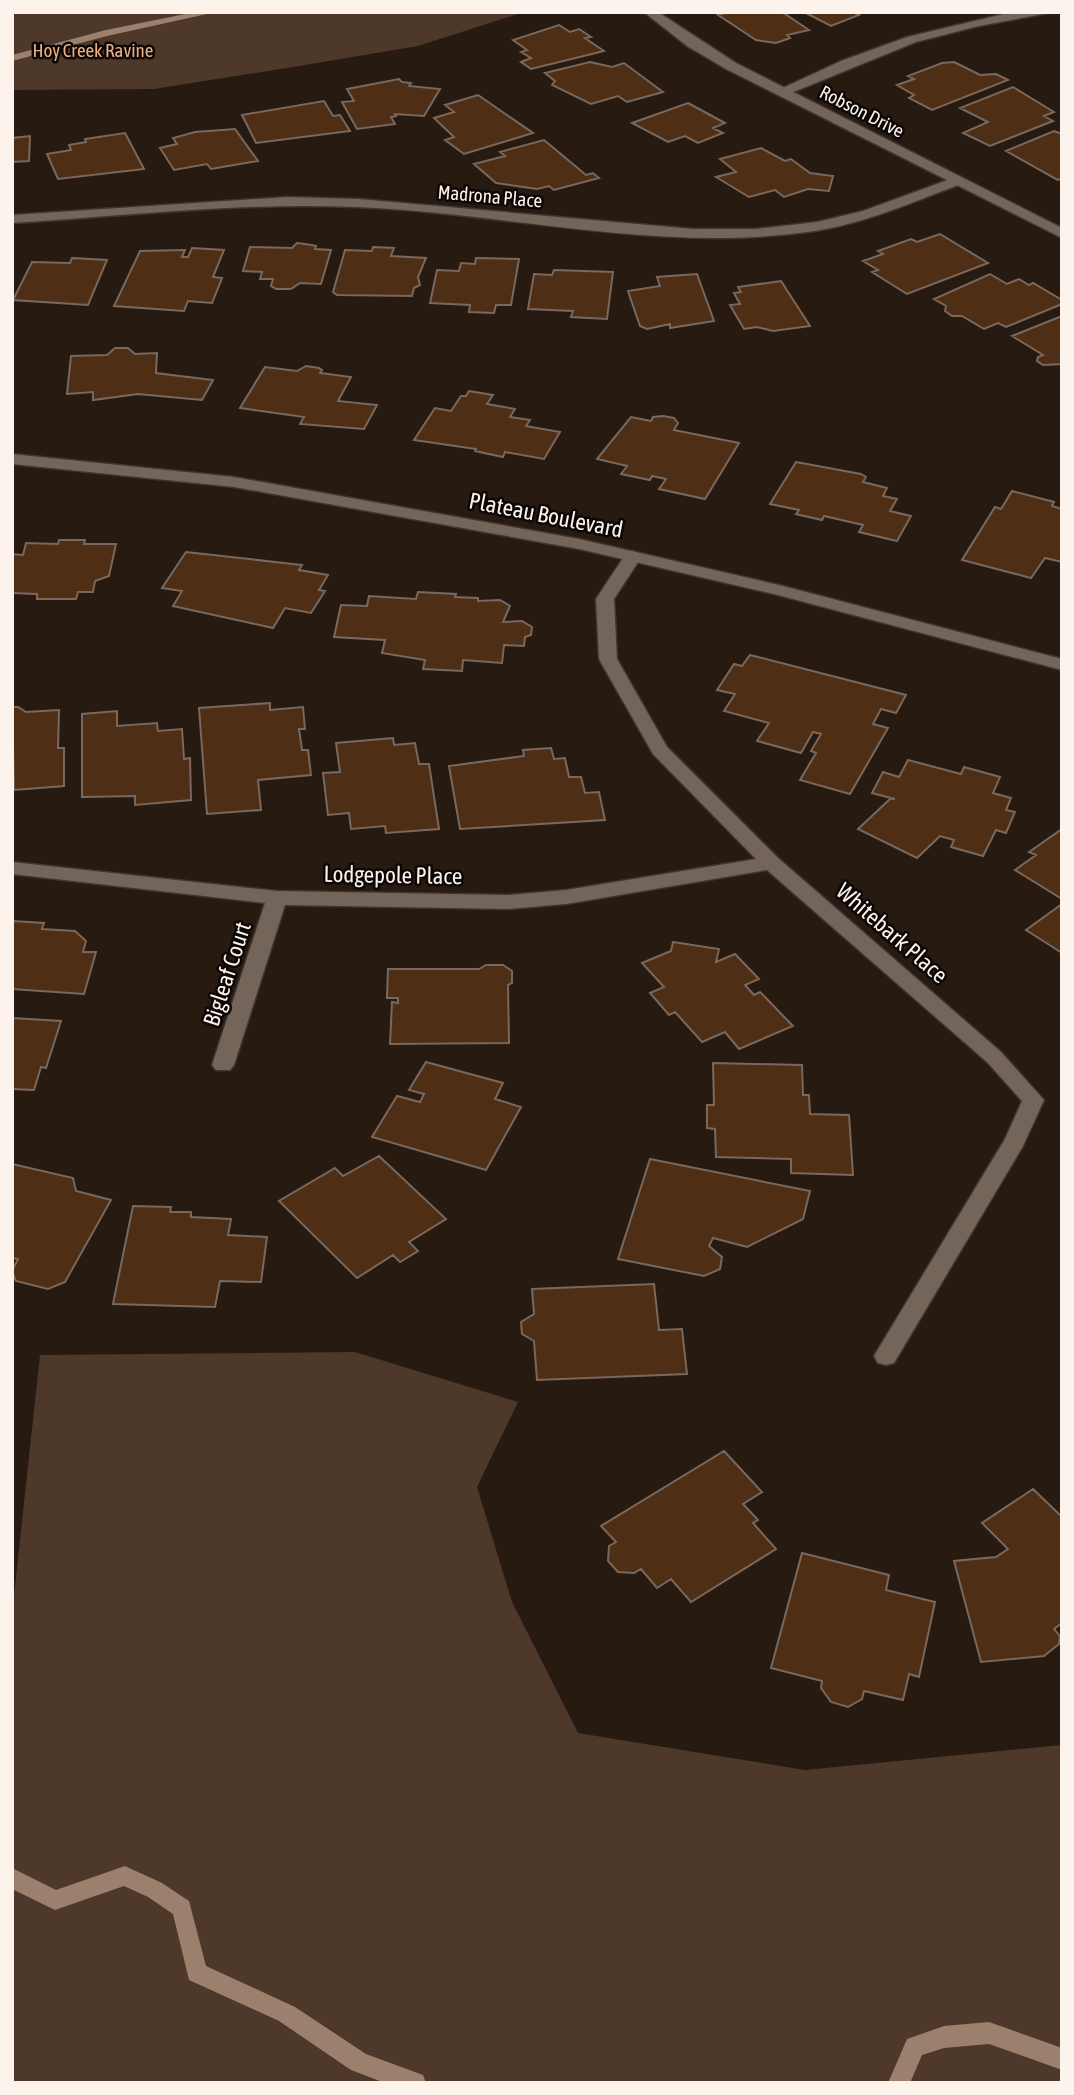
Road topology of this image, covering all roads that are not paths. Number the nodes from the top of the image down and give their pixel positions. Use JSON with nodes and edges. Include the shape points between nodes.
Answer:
{"nodes":[{"id":1,"x":650,"y":12,"type":"edge"},
{"id":2,"x":1048,"y":12,"type":"edge"},
{"id":3,"x":781,"y":92,"type":"junction"},
{"id":4,"x":956,"y":181,"type":"junction"},
{"id":5,"x":12,"y":219,"type":"edge"},
{"id":6,"x":1062,"y":234,"type":"edge"},
{"id":7,"x":12,"y":459,"type":"edge"},
{"id":8,"x":633,"y":556,"type":"junction"},
{"id":9,"x":1062,"y":665,"type":"edge"},
{"id":10,"x":771,"y":863,"type":"junction"},
{"id":11,"x":12,"y":868,"type":"edge"},
{"id":12,"x":277,"y":898,"type":"junction"},
{"id":13,"x":223,"y":1065,"type":"dead end"},
{"id":14,"x":886,"y":1356,"type":"dead end"}],
"edges":[{"from":1,"to":3,"type":"street","name":"Robson Drive","via":[[692,43]]},
{"from":2,"to":3,"type":"street","via":[[942,30],[857,58]]},
{"from":3,"to":4,"type":"street","name":"Robson Drive"},
{"from":4,"to":5,"type":"street","name":"Madrona Place","via":[[868,215],[755,233],[693,233],[359,203],[288,201]]},
{"from":4,"to":6,"type":"street","name":"Robson Drive"},
{"from":7,"to":8,"type":"street","name":"Plateau Boulevard","via":[[234,482]]},
{"from":8,"to":9,"type":"street","name":"Plateau Boulevard"},
{"from":8,"to":10,"type":"street","name":"Whitebark Place","via":[[606,599],[608,659],[660,750]]},
{"from":10,"to":12,"type":"street","name":"Lodgepole Place","via":[[520,901]]},
{"from":10,"to":14,"type":"street","name":"Whitebark Place","via":[[995,1057],[1033,1100],[1015,1140]]},
{"from":11,"to":12,"type":"street","name":"Lodgepole Place"},
{"from":12,"to":13,"type":"street","name":"Bigleaf Court"}]}
